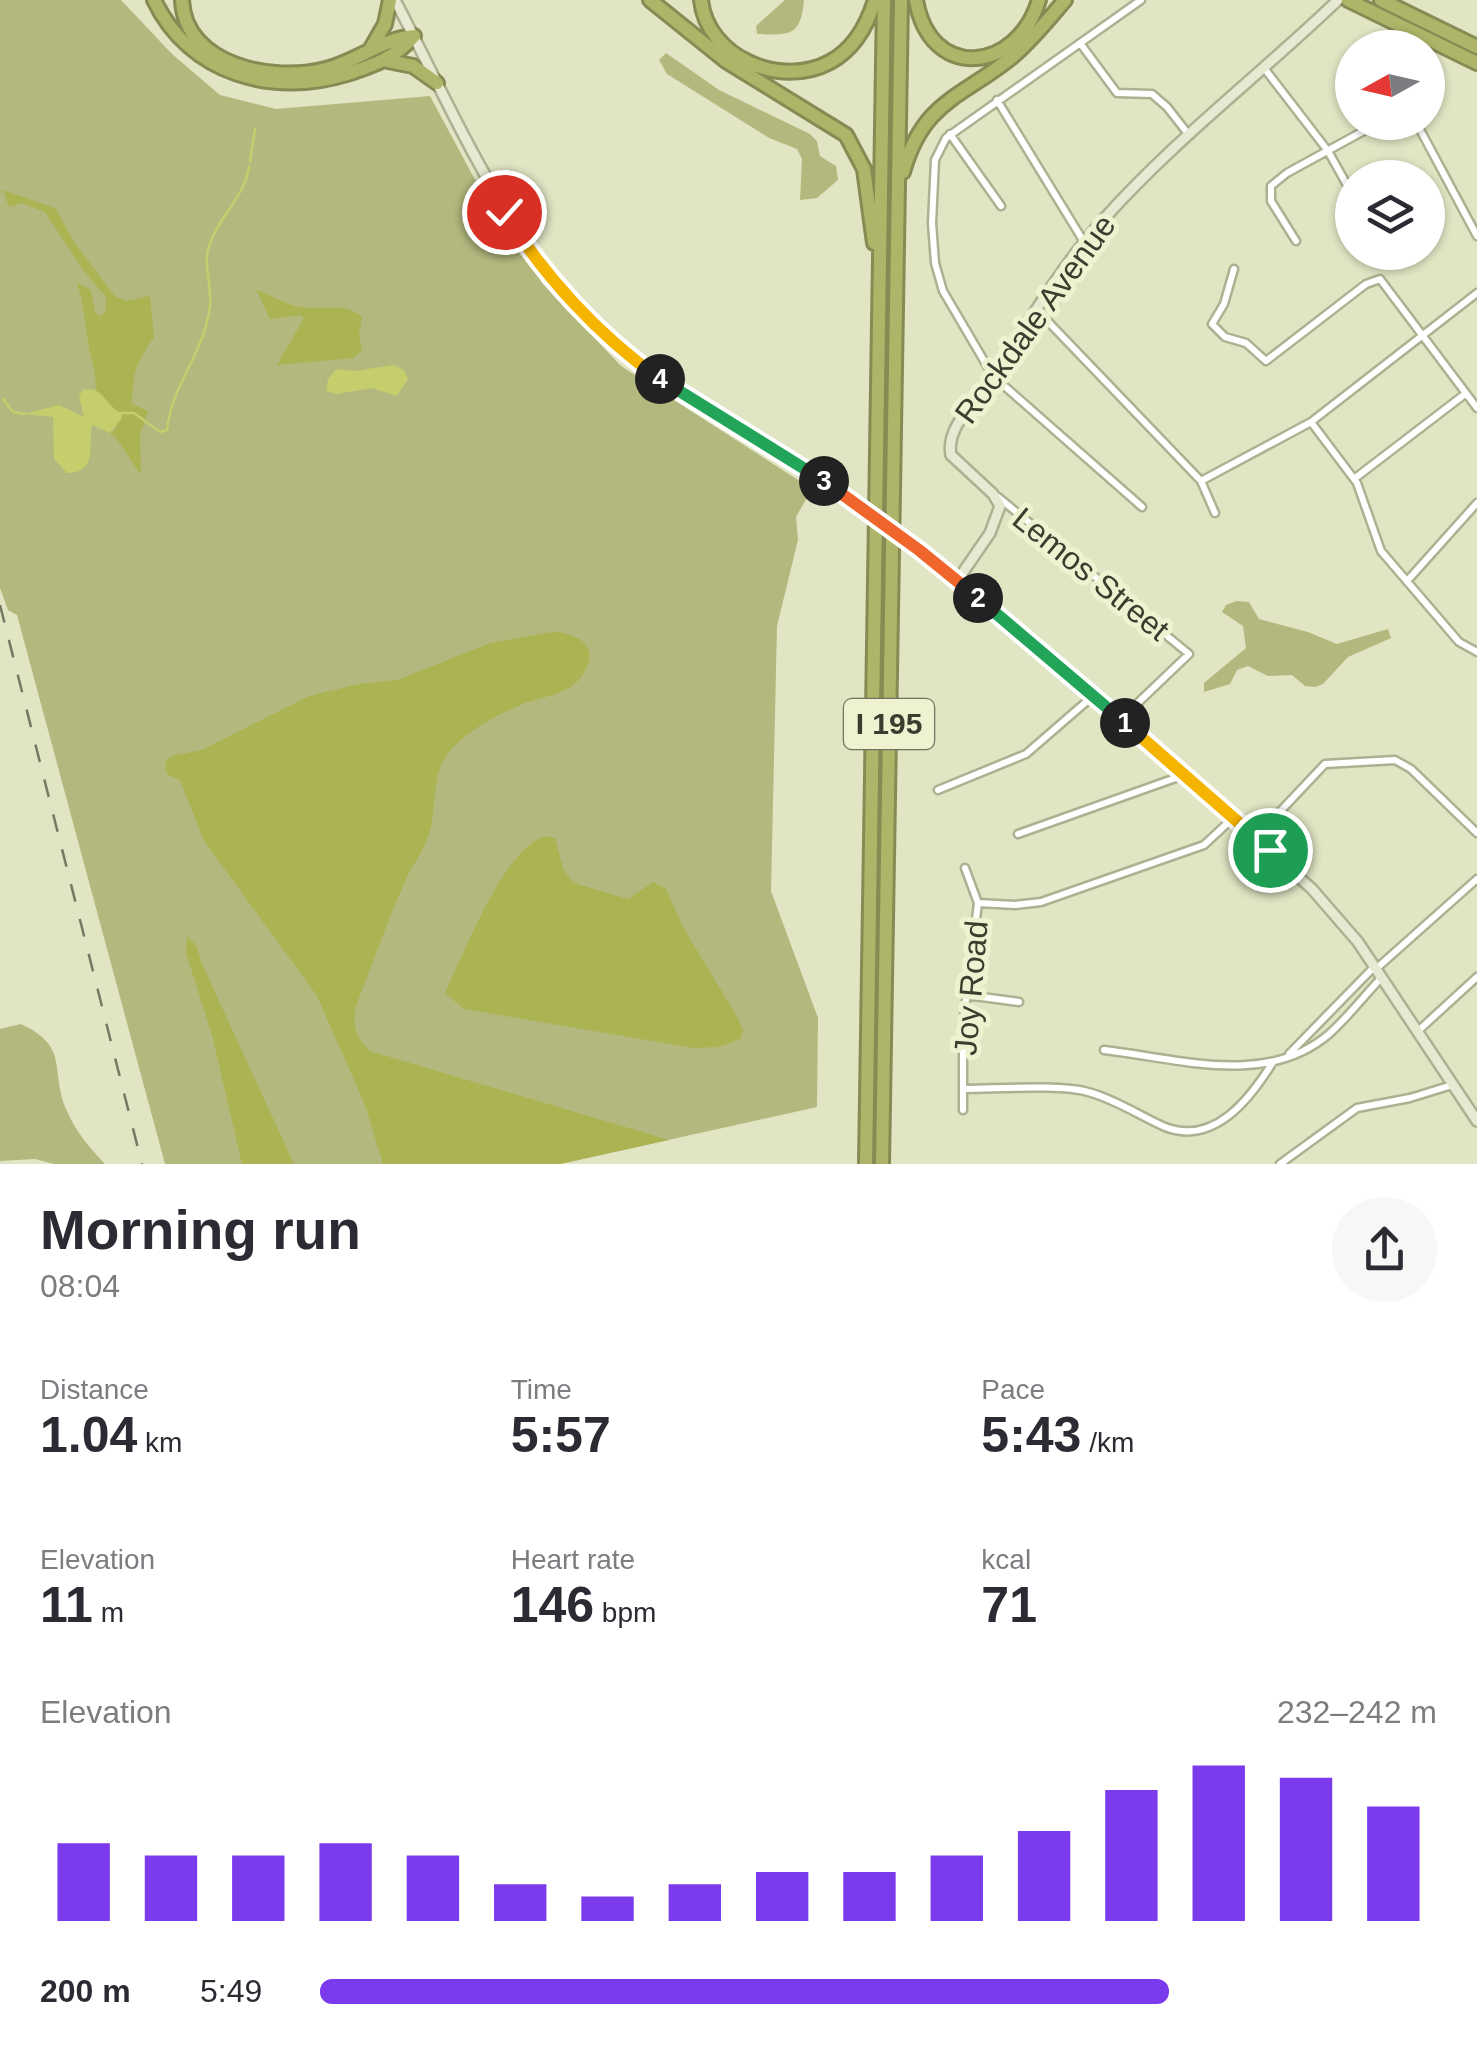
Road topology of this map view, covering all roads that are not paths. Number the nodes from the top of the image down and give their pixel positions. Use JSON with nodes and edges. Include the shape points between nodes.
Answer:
{"nodes":[{"id":1,"x":154,"y":0,"type":"edge"},
{"id":2,"x":182,"y":0,"type":"edge"},
{"id":3,"x":393,"y":0,"type":"edge"},
{"id":4,"x":650,"y":0,"type":"edge"},
{"id":5,"x":701,"y":0,"type":"edge"},
{"id":6,"x":874,"y":0,"type":"edge"},
{"id":7,"x":884,"y":0,"type":"edge"},
{"id":8,"x":901,"y":0,"type":"edge"},
{"id":9,"x":916,"y":0,"type":"edge"},
{"id":10,"x":1039,"y":0,"type":"edge"},
{"id":11,"x":1064,"y":0,"type":"edge"},
{"id":12,"x":1141,"y":0,"type":"edge"},
{"id":13,"x":1348,"y":0,"type":"edge"},
{"id":14,"x":1381,"y":0,"type":"edge"},
{"id":15,"x":1335,"y":3,"type":"edge"},
{"id":16,"x":414,"y":36,"type":"junction"},
{"id":17,"x":1080,"y":43,"type":"junction"},
{"id":18,"x":1477,"y":48,"type":"edge"},
{"id":19,"x":368,"y":52,"type":"junction"},
{"id":20,"x":385,"y":60,"type":"junction"},
{"id":21,"x":1477,"y":63,"type":"edge"},
{"id":22,"x":1264,"y":68,"type":"junction"},
{"id":23,"x":437,"y":83,"type":"junction"},
{"id":24,"x":997,"y":100,"type":"junction"},
{"id":25,"x":950,"y":134,"type":"junction"},
{"id":26,"x":1190,"y":136,"type":"junction"},
{"id":27,"x":1348,"y":140,"type":"edge"},
{"id":28,"x":1426,"y":140,"type":"edge"},
{"id":29,"x":1328,"y":151,"type":"junction"},
{"id":30,"x":1335,"y":164,"type":"edge"},
{"id":31,"x":898,"y":194,"type":"junction"},
{"id":32,"x":1001,"y":206,"type":"dead end"},
{"id":33,"x":1477,"y":236,"type":"edge"},
{"id":34,"x":1296,"y":241,"type":"dead end"},
{"id":35,"x":1084,"y":242,"type":"junction"},
{"id":36,"x":1234,"y":269,"type":"dead end"},
{"id":37,"x":879,"y":292,"type":"junction"},
{"id":38,"x":1477,"y":293,"type":"edge"},
{"id":39,"x":1036,"y":308,"type":"junction"},
{"id":40,"x":1421,"y":336,"type":"junction"},
{"id":41,"x":993,"y":376,"type":"junction"},
{"id":42,"x":1465,"y":394,"type":"junction"},
{"id":43,"x":1477,"y":408,"type":"edge"},
{"id":44,"x":1311,"y":422,"type":"junction"},
{"id":45,"x":1354,"y":478,"type":"junction"},
{"id":46,"x":1201,"y":482,"type":"junction"},
{"id":47,"x":993,"y":494,"type":"junction"},
{"id":48,"x":1477,"y":504,"type":"edge"},
{"id":49,"x":1142,"y":507,"type":"dead end"},
{"id":50,"x":1215,"y":513,"type":"dead end"},
{"id":51,"x":1408,"y":580,"type":"junction"},
{"id":52,"x":957,"y":581,"type":"junction"},
{"id":53,"x":1474,"y":652,"type":"edge"},
{"id":54,"x":1093,"y":696,"type":"junction"},
{"id":55,"x":1120,"y":719,"type":"junction"},
{"id":56,"x":1185,"y":775,"type":"junction"},
{"id":57,"x":938,"y":790,"type":"dead end"},
{"id":58,"x":1233,"y":818,"type":"junction"},
{"id":59,"x":1477,"y":833,"type":"edge"},
{"id":60,"x":1018,"y":834,"type":"dead end"},
{"id":61,"x":1256,"y":838,"type":"junction"},
{"id":62,"x":965,"y":868,"type":"dead end"},
{"id":63,"x":1477,"y":879,"type":"edge"},
{"id":64,"x":978,"y":903,"type":"junction"},
{"id":65,"x":1378,"y":970,"type":"junction"},
{"id":66,"x":1477,"y":977,"type":"edge"},
{"id":67,"x":967,"y":995,"type":"junction"},
{"id":68,"x":1019,"y":1002,"type":"dead end"},
{"id":69,"x":1418,"y":1031,"type":"junction"},
{"id":70,"x":1104,"y":1050,"type":"dead end"},
{"id":71,"x":1285,"y":1058,"type":"junction"},
{"id":72,"x":1273,"y":1062,"type":"junction"},
{"id":73,"x":1452,"y":1085,"type":"junction"},
{"id":74,"x":965,"y":1089,"type":"junction"},
{"id":75,"x":963,"y":1110,"type":"dead end"},
{"id":76,"x":1477,"y":1120,"type":"edge"},
{"id":77,"x":866,"y":1164,"type":"edge"},
{"id":78,"x":882,"y":1164,"type":"edge"},
{"id":79,"x":1280,"y":1164,"type":"edge"}],
"edges":[{"from":1,"to":20,"type":"highway","via":[[194,52],[248,78],[318,81]]},
{"from":2,"to":19,"type":"highway","via":[[199,43],[247,68],[317,71]]},
{"from":3,"to":16,"type":"main road"},
{"from":3,"to":19,"type":"highway"},
{"from":4,"to":37,"type":"highway","via":[[726,61],[851,141],[866,176]]},
{"from":5,"to":6,"type":"highway","via":[[710,31],[731,52],[758,66],[796,71],[844,53]]},
{"from":7,"to":37,"type":"highway","number":"I 195"},
{"from":8,"to":31,"type":"highway","number":"I 195"},
{"from":9,"to":10,"type":"highway","via":[[938,44],[978,59],[1013,44]]},
{"from":11,"to":31,"type":"highway","via":[[1019,51],[928,118],[910,149]]},
{"from":12,"to":17,"type":"street"},
{"from":13,"to":21,"type":"highway"},
{"from":14,"to":18,"type":"highway"},
{"from":15,"to":22,"type":"main road","name":"Rockdale Avenue"},
{"from":16,"to":19,"type":"highway"},
{"from":16,"to":20,"type":"highway"},
{"from":16,"to":23,"type":"main road"},
{"from":17,"to":24,"type":"street"},
{"from":17,"to":26,"type":"street","via":[[1117,93],[1152,94]]},
{"from":20,"to":23,"type":"highway","via":[[413,66]]},
{"from":22,"to":26,"type":"main road","name":"Rockdale Avenue"},
{"from":22,"to":29,"type":"street"},
{"from":23,"to":52,"type":"main road","bridge":true,"via":[[510,221],[590,319],[655,376],[829,484]]},
{"from":24,"to":25,"type":"street"},
{"from":24,"to":35,"type":"street"},
{"from":25,"to":32,"type":"street"},
{"from":25,"to":41,"type":"street","via":[[935,160],[935,262],[943,291]]},
{"from":26,"to":35,"type":"main road","name":"Rockdale Avenue"},
{"from":27,"to":29,"type":"street"},
{"from":28,"to":33,"type":"street"},
{"from":29,"to":30,"type":"street"},
{"from":29,"to":34,"type":"street","via":[[1270,186]]},
{"from":31,"to":78,"type":"highway","number":"I 195"},
{"from":35,"to":39,"type":"main road","name":"Rockdale Avenue"},
{"from":36,"to":40,"type":"street","via":[[1212,324],[1266,361],[1380,279]]},
{"from":37,"to":77,"type":"highway","number":"I 195"},
{"from":38,"to":40,"type":"street"},
{"from":39,"to":41,"type":"main road","name":"Rockdale Avenue"},
{"from":39,"to":46,"type":"street"},
{"from":40,"to":42,"type":"street"},
{"from":40,"to":44,"type":"street"},
{"from":41,"to":47,"type":"main road","name":"Rockdale Avenue","via":[[950,447],[956,462]]},
{"from":41,"to":49,"type":"street"},
{"from":42,"to":43,"type":"street"},
{"from":42,"to":45,"type":"street"},
{"from":44,"to":45,"type":"street"},
{"from":44,"to":46,"type":"street"},
{"from":45,"to":51,"type":"street","via":[[1381,551]]},
{"from":46,"to":50,"type":"street"},
{"from":47,"to":52,"type":"main road","via":[[1000,506],[997,519]]},
{"from":47,"to":55,"type":"street","name":"Lemos Street","via":[[1189,654]]},
{"from":48,"to":51,"type":"street"},
{"from":51,"to":53,"type":"street","via":[[1458,642]]},
{"from":52,"to":54,"type":"main road"},
{"from":54,"to":55,"type":"main road"},
{"from":54,"to":57,"type":"street","via":[[1026,754]]},
{"from":55,"to":56,"type":"main road"},
{"from":56,"to":58,"type":"main road"},
{"from":56,"to":60,"type":"street"},
{"from":58,"to":61,"type":"main road"},
{"from":58,"to":64,"type":"street","via":[[1204,846],[1041,902]]},
{"from":59,"to":61,"type":"street","via":[[1411,769],[1388,759],[1324,764]]},
{"from":61,"to":65,"type":"main road","via":[[1331,909]]},
{"from":62,"to":64,"type":"street","name":"Joy Road"},
{"from":63,"to":65,"type":"street"},
{"from":64,"to":67,"type":"street","name":"Joy Road"},
{"from":65,"to":69,"type":"main road"},
{"from":65,"to":71,"type":"street"},
{"from":65,"to":71,"type":"street","via":[[1326,1036]]},
{"from":66,"to":69,"type":"street"},
{"from":67,"to":68,"type":"street"},
{"from":67,"to":74,"type":"street","name":"Joy Road"},
{"from":69,"to":73,"type":"main road"},
{"from":70,"to":72,"type":"street","via":[[1202,1064]]},
{"from":71,"to":72,"type":"street"},
{"from":72,"to":74,"type":"street","via":[[1229,1116],[1198,1132],[1166,1127],[1083,1090]]},
{"from":73,"to":76,"type":"main road"},
{"from":73,"to":79,"type":"street","via":[[1356,1108]]},
{"from":74,"to":75,"type":"street","name":"Joy Road"}]}
